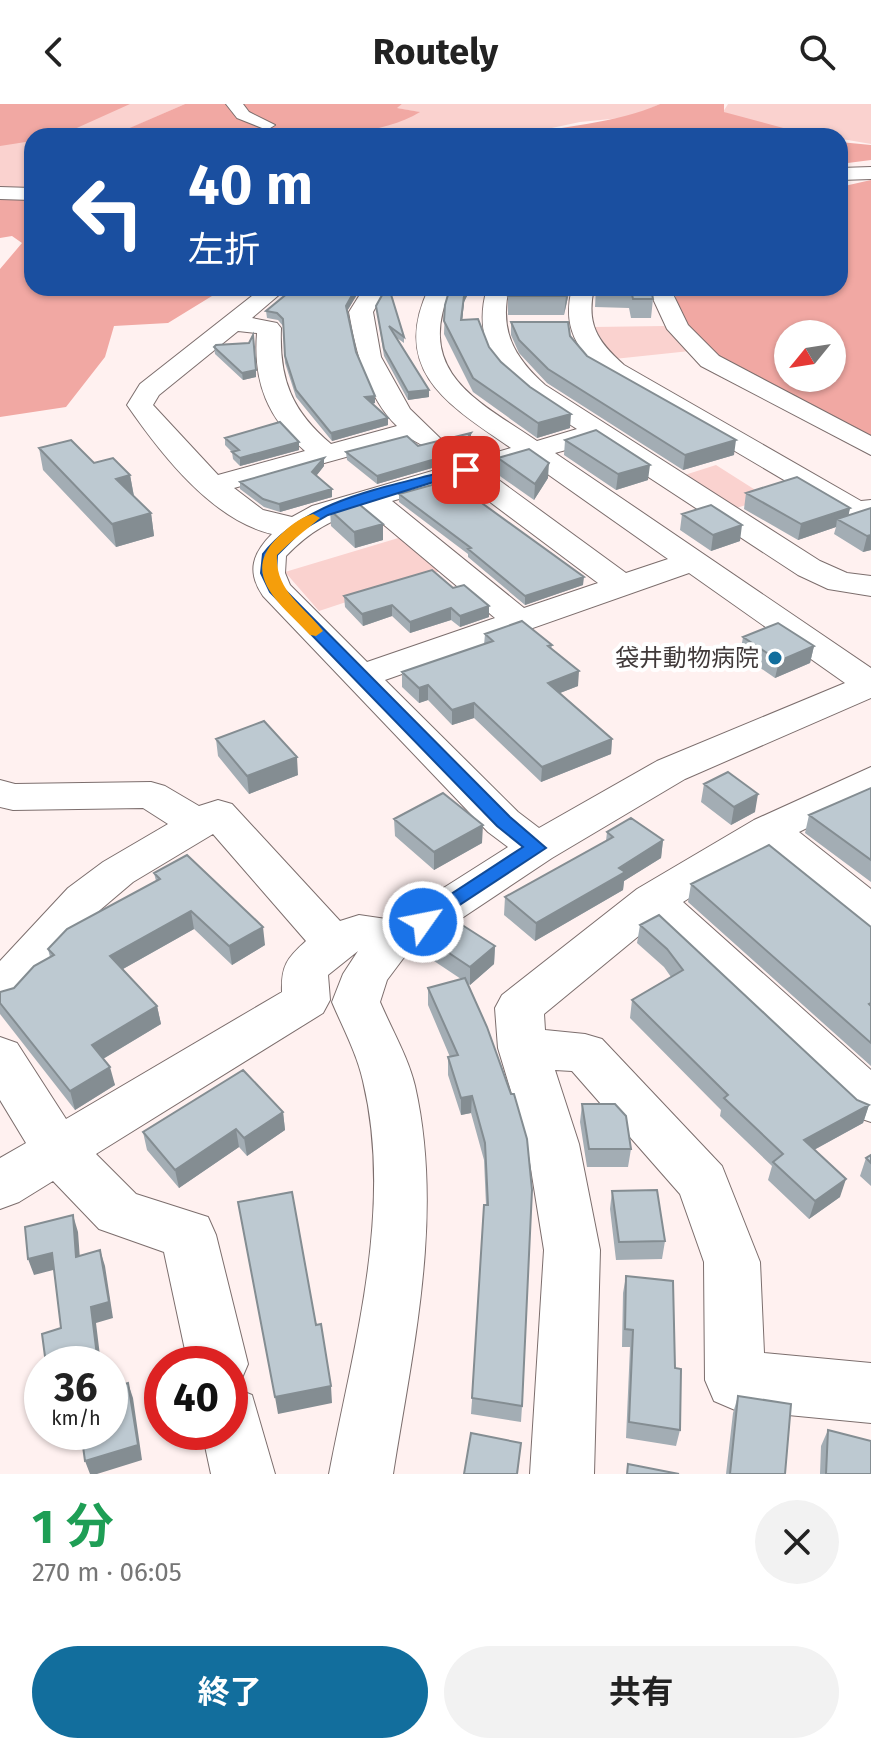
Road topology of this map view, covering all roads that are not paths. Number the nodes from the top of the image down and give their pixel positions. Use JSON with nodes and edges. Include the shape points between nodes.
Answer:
{"nodes":[{"id":1,"x":234,"y":104,"type":"edge"},
{"id":2,"x":267,"y":125,"type":"dead end"},
{"id":3,"x":871,"y":173,"type":"edge"},
{"id":4,"x":848,"y":174,"type":"edge"},
{"id":5,"x":0,"y":193,"type":"edge"},
{"id":6,"x":24,"y":194,"type":"edge"},
{"id":7,"x":266,"y":296,"type":"edge"},
{"id":8,"x":370,"y":296,"type":"edge"},
{"id":9,"x":437,"y":296,"type":"edge"},
{"id":10,"x":495,"y":296,"type":"edge"},
{"id":11,"x":582,"y":296,"type":"edge"},
{"id":12,"x":662,"y":296,"type":"edge"},
{"id":13,"x":234,"y":323,"type":"junction"},
{"id":14,"x":491,"y":325,"type":"junction"},
{"id":15,"x":520,"y":325,"type":"edge"},
{"id":16,"x":549,"y":325,"type":"edge"},
{"id":17,"x":578,"y":325,"type":"junction"},
{"id":18,"x":425,"y":326,"type":"junction"},
{"id":19,"x":364,"y":327,"type":"junction"},
{"id":20,"x":753,"y":386,"type":"junction"},
{"id":21,"x":681,"y":408,"type":"junction"},
{"id":22,"x":598,"y":432,"type":"junction"},
{"id":23,"x":871,"y":447,"type":"edge"},
{"id":24,"x":532,"y":452,"type":"junction"},
{"id":25,"x":324,"y":453,"type":"junction"},
{"id":26,"x":466,"y":470,"type":"junction"},
{"id":27,"x":213,"y":485,"type":"junction"},
{"id":28,"x":370,"y":498,"type":"junction"},
{"id":29,"x":866,"y":512,"type":"edge"},
{"id":30,"x":297,"y":527,"type":"junction"},
{"id":31,"x":693,"y":561,"type":"junction"},
{"id":32,"x":621,"y":585,"type":"junction"},
{"id":33,"x":871,"y":586,"type":"edge"},
{"id":34,"x":519,"y":621,"type":"junction"},
{"id":35,"x":360,"y":677,"type":"junction"},
{"id":36,"x":871,"y":685,"type":"edge"},
{"id":37,"x":871,"y":780,"type":"edge"},
{"id":38,"x":0,"y":793,"type":"edge"},
{"id":39,"x":199,"y":824,"type":"junction"},
{"id":40,"x":769,"y":830,"type":"junction"},
{"id":41,"x":537,"y":848,"type":"junction"},
{"id":42,"x":653,"y":900,"type":"junction"},
{"id":43,"x":871,"y":913,"type":"edge"},
{"id":44,"x":400,"y":937,"type":"junction"},
{"id":45,"x":334,"y":943,"type":"junction"},
{"id":46,"x":0,"y":991,"type":"edge"},
{"id":47,"x":523,"y":1048,"type":"junction"},
{"id":48,"x":0,"y":1057,"type":"edge"},
{"id":49,"x":871,"y":1101,"type":"edge"},
{"id":50,"x":58,"y":1151,"type":"junction"},
{"id":51,"x":0,"y":1186,"type":"edge"},
{"id":52,"x":214,"y":1346,"type":"edge"},
{"id":53,"x":871,"y":1393,"type":"edge"},
{"id":54,"x":238,"y":1450,"type":"edge"},
{"id":55,"x":243,"y":1474,"type":"edge"},
{"id":56,"x":361,"y":1474,"type":"edge"},
{"id":57,"x":562,"y":1474,"type":"edge"}],
"edges":[{"from":1,"to":2,"type":"street","via":[[243,115]]},
{"from":3,"to":4,"type":"street"},
{"from":5,"to":6,"type":"street"},
{"from":7,"to":13,"type":"street"},
{"from":8,"to":19,"type":"street","via":[[361,312]]},
{"from":9,"to":18,"type":"street"},
{"from":10,"to":14,"type":"street"},
{"from":11,"to":17,"type":"street"},
{"from":12,"to":20,"type":"street","via":[[690,346]]},
{"from":13,"to":25,"type":"street","via":[[269,328],[266,359],[272,393]]},
{"from":13,"to":27,"type":"street","via":[[149,390],[140,405]]},
{"from":14,"to":15,"type":"street"},
{"from":14,"to":22,"type":"street","via":[[517,374]]},
{"from":16,"to":17,"type":"street"},
{"from":17,"to":21,"type":"street","via":[[585,340],[615,370]]},
{"from":18,"to":19,"type":"street"},
{"from":18,"to":24,"type":"street","via":[[427,344],[450,388]]},
{"from":19,"to":25,"type":"street","via":[[369,357],[385,392],[422,435]]},
{"from":20,"to":21,"type":"street"},
{"from":20,"to":23,"type":"street"},
{"from":21,"to":29,"type":"street"},
{"from":22,"to":24,"type":"street"},
{"from":22,"to":33,"type":"street","via":[[809,568],[840,582]]},
{"from":24,"to":26,"type":"street"},
{"from":24,"to":31,"type":"street"},
{"from":25,"to":27,"type":"street"},
{"from":26,"to":28,"type":"street"},
{"from":26,"to":32,"type":"street"},
{"from":27,"to":30,"type":"street","via":[[266,523]]},
{"from":28,"to":30,"type":"street","via":[[323,512]]},
{"from":28,"to":34,"type":"street"},
{"from":30,"to":35,"type":"street","via":[[270,554],[275,589]]},
{"from":31,"to":32,"type":"street"},
{"from":31,"to":36,"type":"street"},
{"from":32,"to":34,"type":"street"},
{"from":34,"to":35,"type":"street"},
{"from":35,"to":41,"type":"street","via":[[503,822]]},
{"from":36,"to":41,"type":"street","via":[[671,770]]},
{"from":37,"to":40,"type":"street"},
{"from":38,"to":39,"type":"street","via":[[151,795]]},
{"from":39,"to":45,"type":"street","via":[[218,813]]},
{"from":39,"to":46,"type":"street","via":[[118,872],[84,899]]},
{"from":40,"to":42,"type":"street"},
{"from":40,"to":43,"type":"street"},
{"from":41,"to":44,"type":"street"},
{"from":42,"to":47,"type":"street","via":[[519,1008]]},
{"from":42,"to":49,"type":"street"},
{"from":44,"to":45,"type":"street","via":[[359,931]]},
{"from":44,"to":56,"type":"street","via":[[366,974],[356,1002],[389,1083],[398,1138],[400,1217]]},
{"from":45,"to":50,"type":"street","via":[[304,970],[306,1000]]},
{"from":47,"to":53,"type":"street","via":[[585,1053],[703,1182],[732,1262],[735,1380]]},
{"from":47,"to":57,"type":"street","via":[[553,1144],[572,1250]]},
{"from":48,"to":50,"type":"street"},
{"from":50,"to":51,"type":"street"},
{"from":50,"to":52,"type":"street","via":[[118,1212],[188,1235]]},
{"from":54,"to":55,"type":"street"}]}
